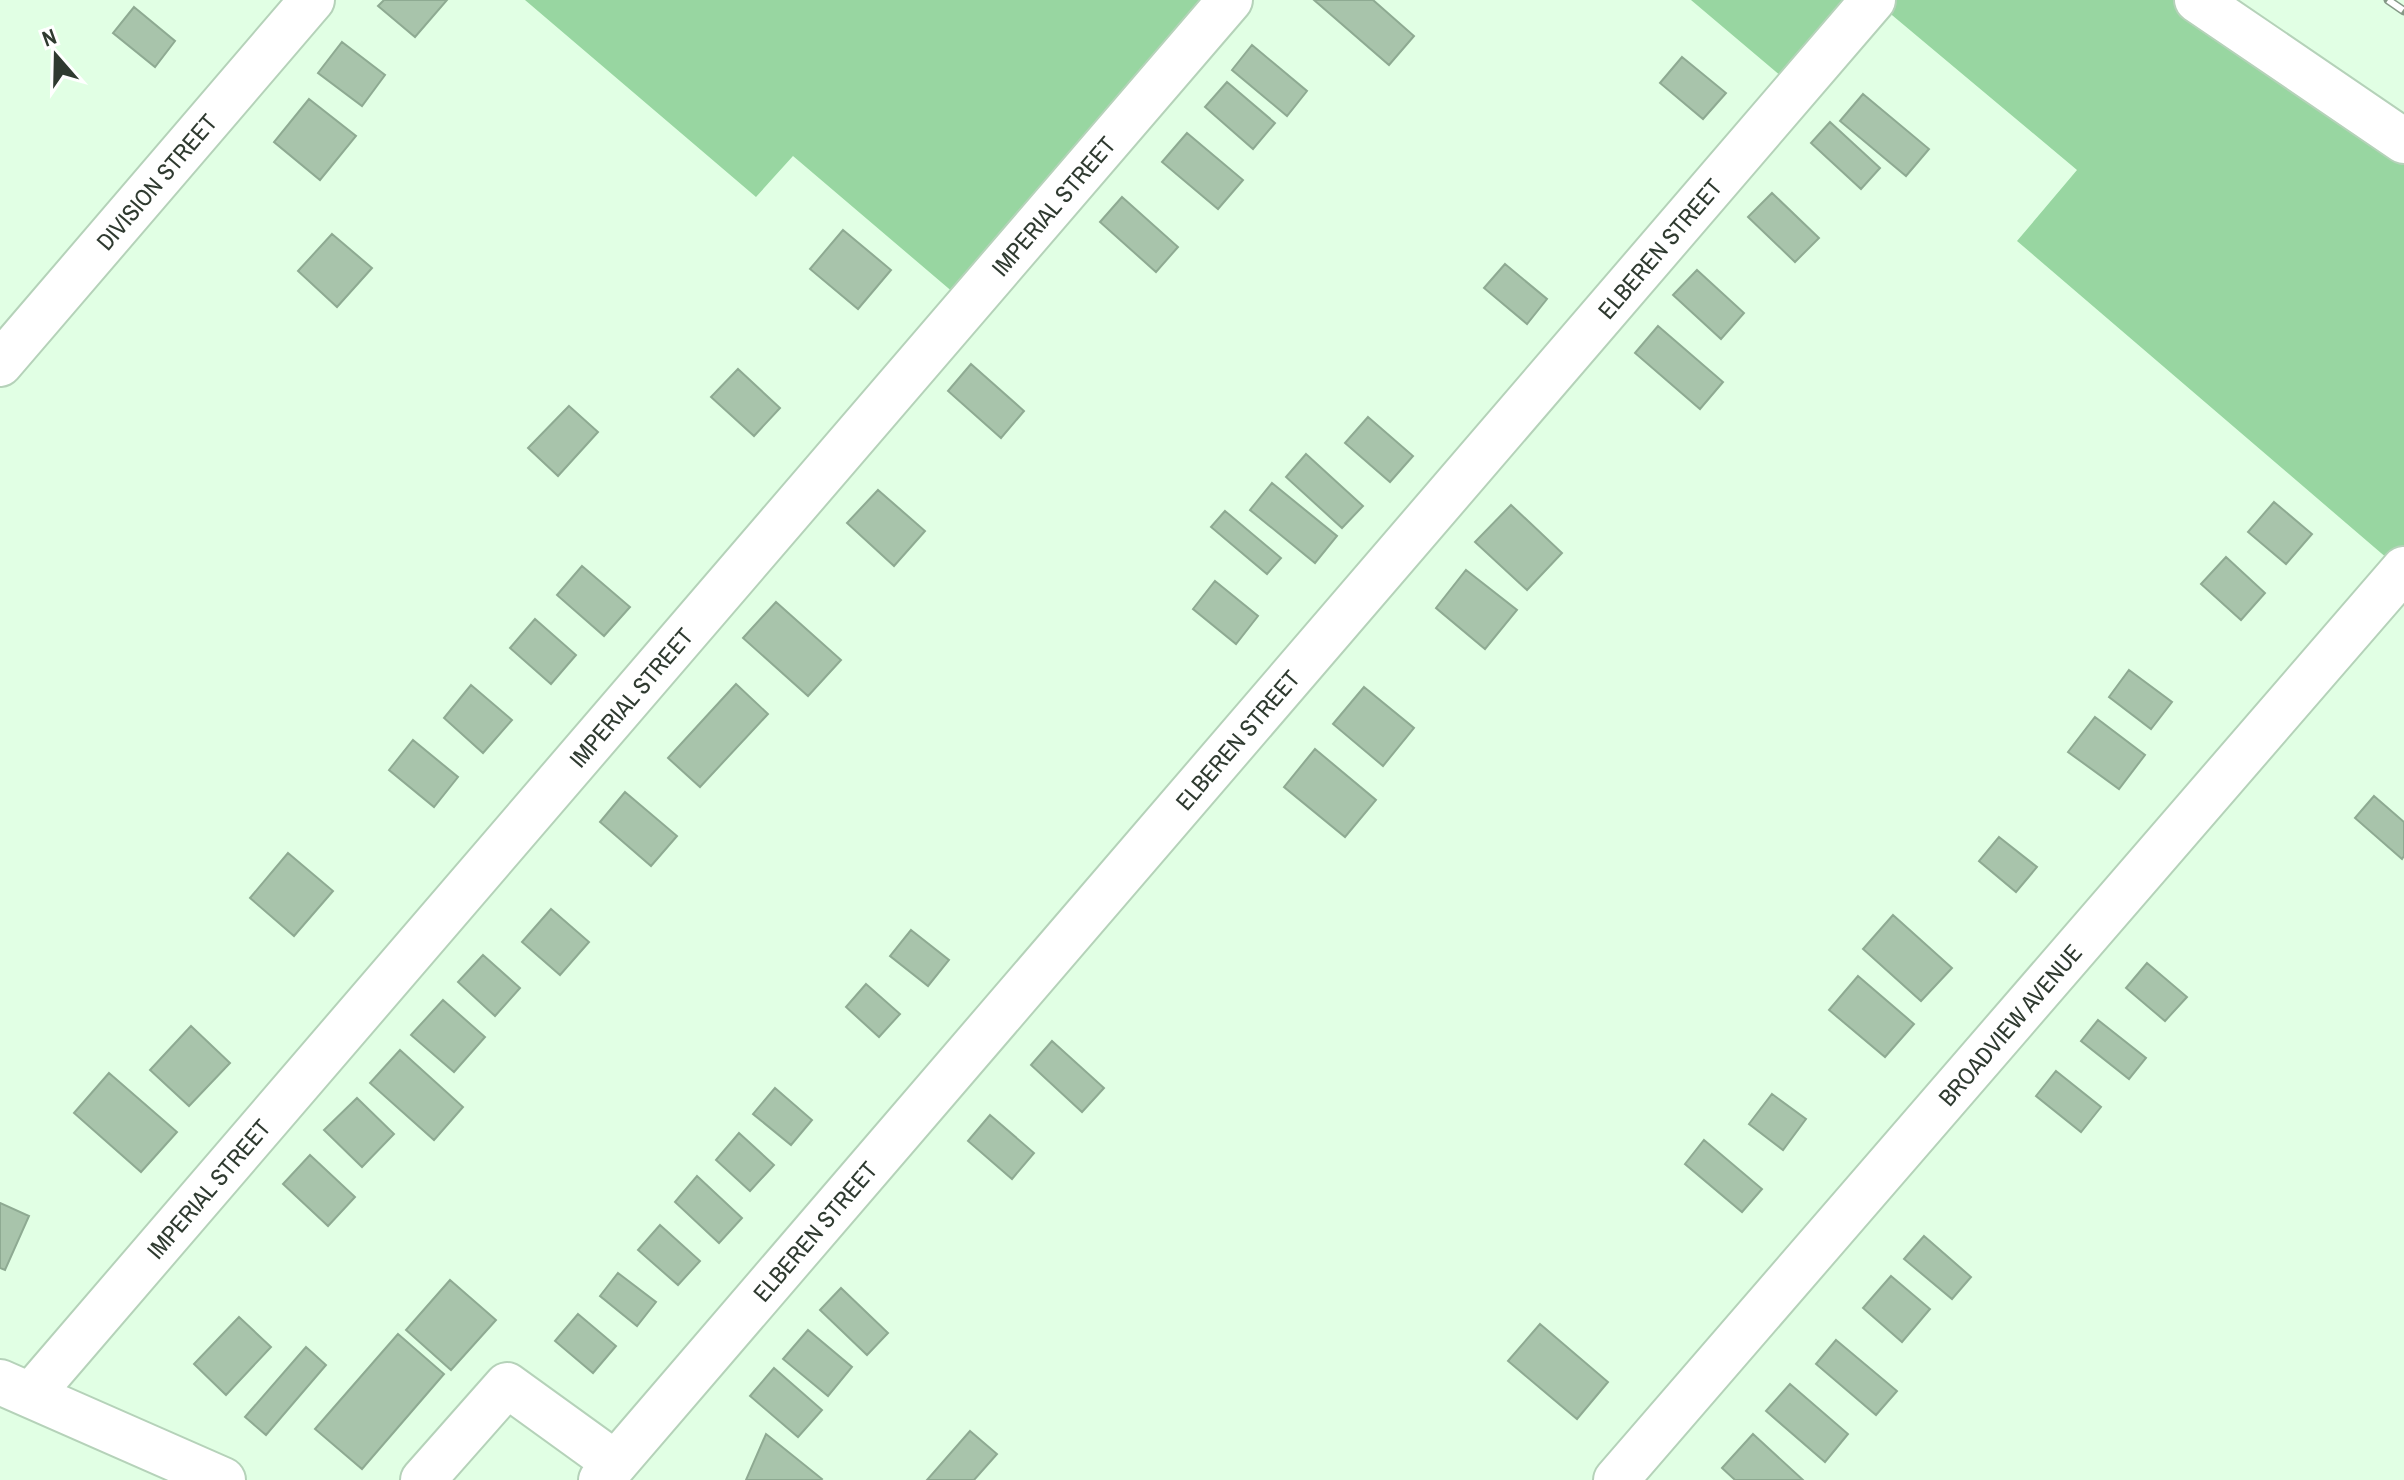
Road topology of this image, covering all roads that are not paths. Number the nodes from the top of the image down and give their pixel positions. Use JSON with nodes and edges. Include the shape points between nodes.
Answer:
{"nodes":[{"id":1,"x":312,"y":0,"type":"edge"},
{"id":2,"x":1230,"y":0,"type":"edge"},
{"id":3,"x":1873,"y":0,"type":"edge"},
{"id":4,"x":2197,"y":0,"type":"edge"},
{"id":5,"x":2404,"y":141,"type":"edge"},
{"id":6,"x":0,"y":364,"type":"edge"},
{"id":7,"x":2404,"y":569,"type":"edge"},
{"id":8,"x":16,"y":1388,"type":"edge"},
{"id":9,"x":608,"y":1472,"type":"edge"},
{"id":10,"x":223,"y":1480,"type":"edge"},
{"id":11,"x":423,"y":1480,"type":"edge"},
{"id":12,"x":1616,"y":1480,"type":"edge"}],
"edges":[{"from":1,"to":6,"type":"street","name":"DIVISION STREET"},
{"from":2,"to":8,"type":"street","name":"IMPERIAL STREET"},
{"from":3,"to":9,"type":"street","name":"ELBEREN STREET"},
{"from":4,"to":5,"type":"street"},
{"from":7,"to":12,"type":"street","name":"BROADVIEW AVENUE"},
{"from":8,"to":10,"type":"street"},
{"from":9,"to":11,"type":"street","via":[[507,1385]]}]}
